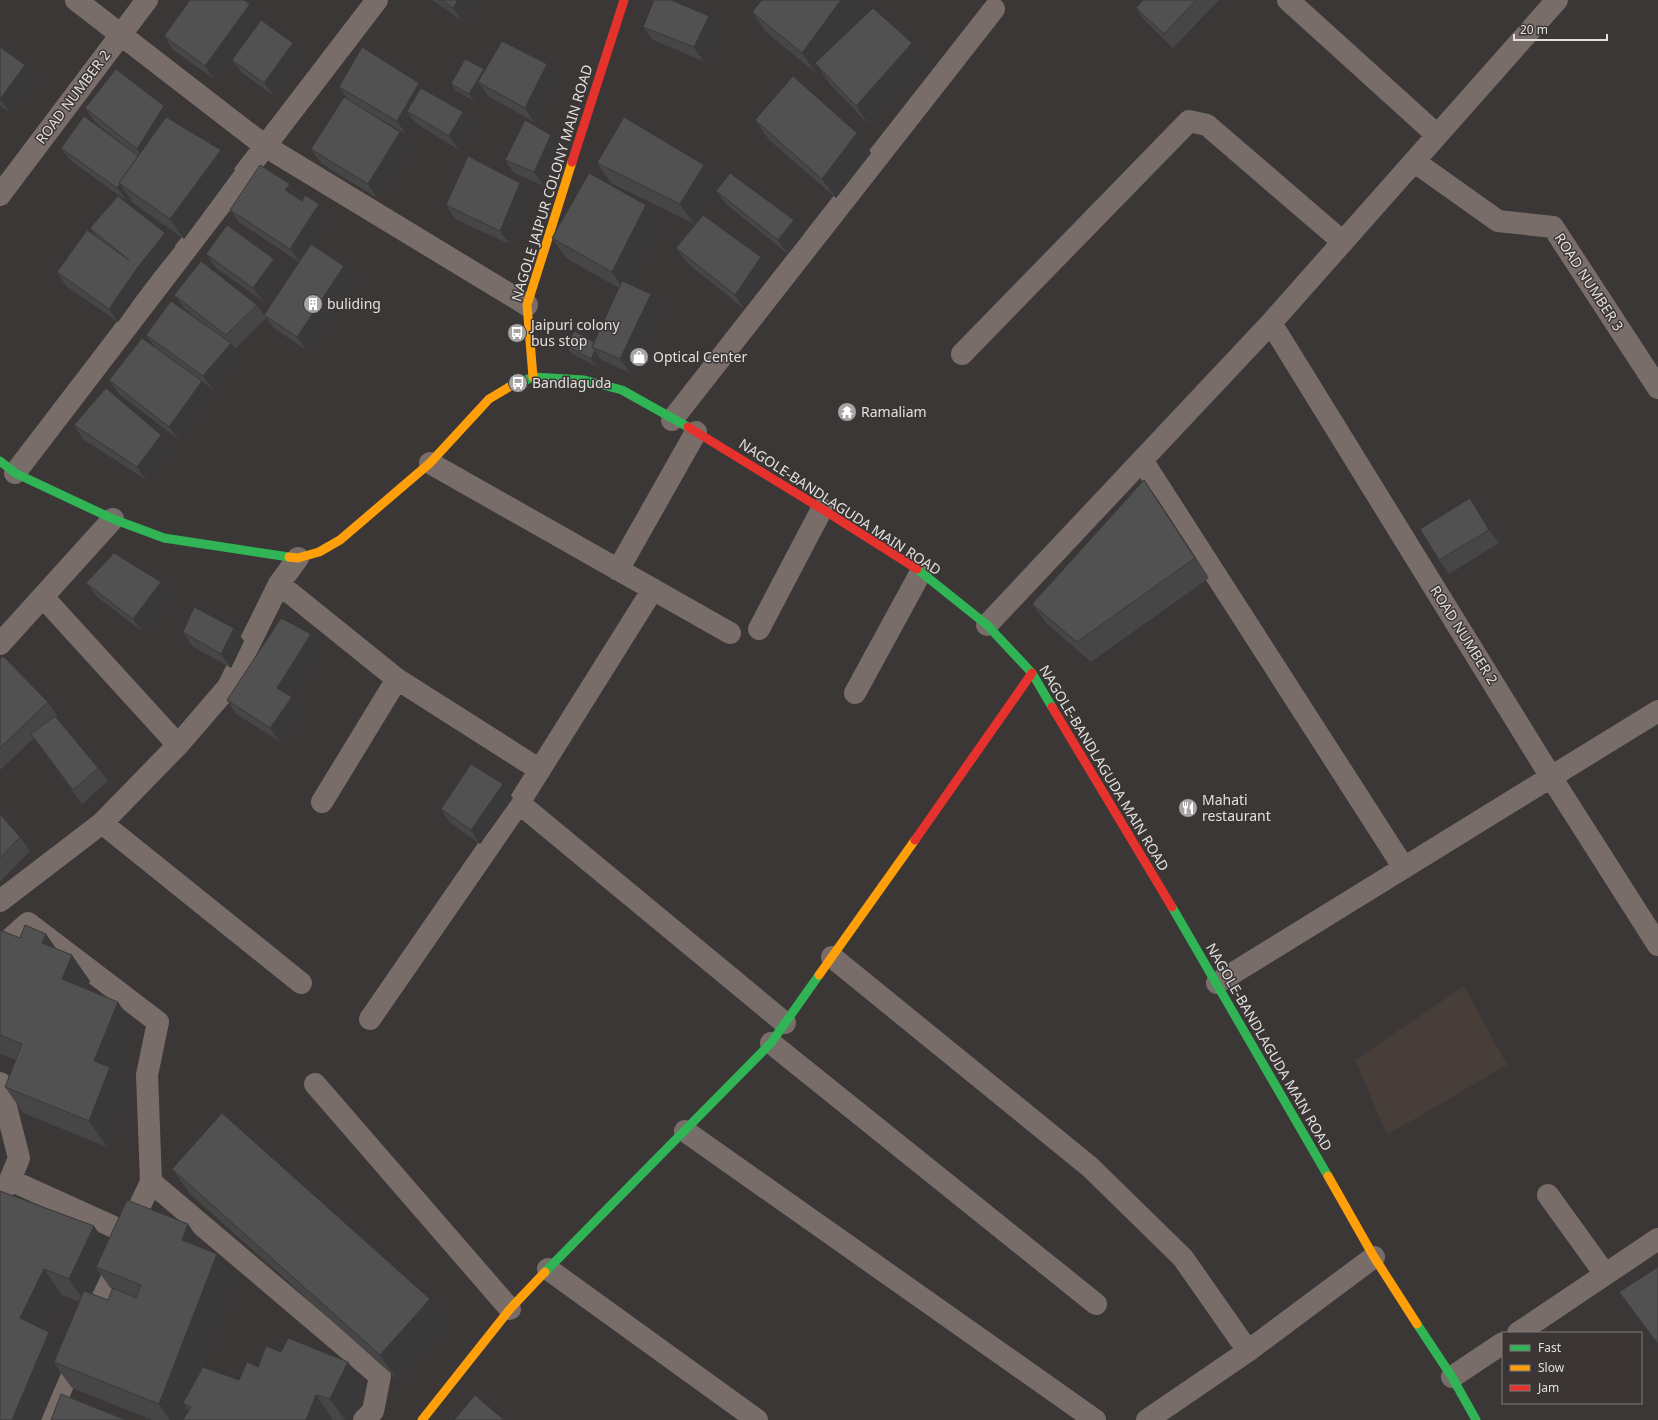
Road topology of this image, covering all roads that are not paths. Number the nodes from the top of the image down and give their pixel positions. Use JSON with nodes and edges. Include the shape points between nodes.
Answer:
{"nodes":[{"id":1,"x":76,"y":0,"type":"edge"},
{"id":2,"x":147,"y":0,"type":"edge"},
{"id":3,"x":377,"y":0,"type":"edge"},
{"id":4,"x":624,"y":0,"type":"edge"},
{"id":5,"x":1557,"y":0,"type":"edge"},
{"id":6,"x":1298,"y":3,"type":"edge"},
{"id":7,"x":994,"y":9,"type":"dead end"},
{"id":8,"x":121,"y":34,"type":"junction"},
{"id":9,"x":1437,"y":135,"type":"junction"},
{"id":10,"x":265,"y":146,"type":"junction"},
{"id":11,"x":1415,"y":162,"type":"junction"},
{"id":12,"x":0,"y":195,"type":"edge"},
{"id":13,"x":1343,"y":242,"type":"junction"},
{"id":14,"x":527,"y":305,"type":"junction"},
{"id":15,"x":1271,"y":323,"type":"junction"},
{"id":16,"x":962,"y":354,"type":"dead end"},
{"id":17,"x":533,"y":377,"type":"junction"},
{"id":18,"x":1658,"y":388,"type":"edge"},
{"id":19,"x":672,"y":420,"type":"junction"},
{"id":20,"x":696,"y":432,"type":"junction"},
{"id":21,"x":1142,"y":460,"type":"junction"},
{"id":22,"x":430,"y":463,"type":"junction"},
{"id":23,"x":8,"y":467,"type":"edge"},
{"id":24,"x":822,"y":509,"type":"junction"},
{"id":25,"x":113,"y":519,"type":"junction"},
{"id":26,"x":298,"y":558,"type":"junction"},
{"id":27,"x":618,"y":570,"type":"junction"},
{"id":28,"x":921,"y":572,"type":"junction"},
{"id":29,"x":279,"y":584,"type":"junction"},
{"id":30,"x":653,"y":589,"type":"junction"},
{"id":31,"x":43,"y":597,"type":"junction"},
{"id":32,"x":987,"y":625,"type":"junction"},
{"id":33,"x":759,"y":629,"type":"dead end"},
{"id":34,"x":730,"y":633,"type":"dead end"},
{"id":35,"x":0,"y":644,"type":"edge"},
{"id":36,"x":1032,"y":674,"type":"junction"},
{"id":37,"x":397,"y":679,"type":"junction"},
{"id":38,"x":855,"y":692,"type":"dead end"},
{"id":39,"x":1658,"y":711,"type":"edge"},
{"id":40,"x":178,"y":745,"type":"junction"},
{"id":41,"x":540,"y":770,"type":"junction"},
{"id":42,"x":1551,"y":777,"type":"junction"},
{"id":43,"x":322,"y":802,"type":"dead end"},
{"id":44,"x":519,"y":803,"type":"junction"},
{"id":45,"x":102,"y":823,"type":"junction"},
{"id":46,"x":1404,"y":868,"type":"junction"},
{"id":47,"x":0,"y":901,"type":"edge"},
{"id":48,"x":1658,"y":945,"type":"edge"},
{"id":49,"x":0,"y":948,"type":"edge"},
{"id":50,"x":832,"y":957,"type":"junction"},
{"id":51,"x":301,"y":983,"type":"dead end"},
{"id":52,"x":1217,"y":983,"type":"junction"},
{"id":53,"x":370,"y":1019,"type":"dead end"},
{"id":54,"x":785,"y":1023,"type":"junction"},
{"id":55,"x":771,"y":1043,"type":"junction"},
{"id":56,"x":0,"y":1083,"type":"edge"},
{"id":57,"x":315,"y":1084,"type":"dead end"},
{"id":58,"x":684,"y":1131,"type":"junction"},
{"id":59,"x":151,"y":1182,"type":"junction"},
{"id":60,"x":5,"y":1187,"type":"edge"},
{"id":61,"x":1548,"y":1196,"type":"dead end"},
{"id":62,"x":127,"y":1233,"type":"junction"},
{"id":63,"x":1658,"y":1240,"type":"edge"},
{"id":64,"x":1374,"y":1257,"type":"junction"},
{"id":65,"x":548,"y":1268,"type":"junction"},
{"id":66,"x":1605,"y":1274,"type":"junction"},
{"id":67,"x":1096,"y":1304,"type":"dead end"},
{"id":68,"x":510,"y":1309,"type":"junction"},
{"id":69,"x":1519,"y":1332,"type":"edge"},
{"id":70,"x":1502,"y":1344,"type":"edge"},
{"id":71,"x":1248,"y":1351,"type":"junction"},
{"id":72,"x":1452,"y":1377,"type":"junction"},
{"id":73,"x":48,"y":1420,"type":"edge"},
{"id":74,"x":364,"y":1420,"type":"edge"},
{"id":75,"x":422,"y":1420,"type":"edge"},
{"id":76,"x":757,"y":1420,"type":"edge"},
{"id":77,"x":1095,"y":1420,"type":"edge"},
{"id":78,"x":1147,"y":1420,"type":"edge"},
{"id":79,"x":1476,"y":1420,"type":"edge"}],
"edges":[{"from":1,"to":8,"type":"street"},
{"from":2,"to":8,"type":"street","name":"ROAD NUMBER 2"},
{"from":3,"to":10,"type":"street"},
{"from":4,"to":14,"type":"street","name":"NAGOLE JAIPUR COLONY MAIN ROAD"},
{"from":5,"to":9,"type":"street"},
{"from":6,"to":9,"type":"street"},
{"from":7,"to":19,"type":"street"},
{"from":8,"to":10,"type":"street"},
{"from":8,"to":12,"type":"street","name":"ROAD NUMBER 2"},
{"from":9,"to":11,"type":"street"},
{"from":10,"to":14,"type":"street"},
{"from":10,"to":23,"type":"street"},
{"from":11,"to":13,"type":"street"},
{"from":11,"to":18,"type":"street","name":"ROAD NUMBER 3","via":[[1498,221],[1553,227]]},
{"from":13,"to":15,"type":"street"},
{"from":13,"to":16,"type":"street","via":[[1207,125],[1189,121]]},
{"from":14,"to":17,"type":"street","name":"NAGOLE JAIPUR COLONY MAIN ROAD"},
{"from":15,"to":21,"type":"street"},
{"from":15,"to":42,"type":"street","name":"ROAD NUMBER 2"},
{"from":17,"to":19,"type":"street","name":"NAGOLE-BANDLAGUDA MAIN ROAD","via":[[584,380],[622,390]]},
{"from":17,"to":22,"type":"street","name":"NAGOLE-BANDLAGUDA MAIN ROAD","via":[[489,399]]},
{"from":19,"to":20,"type":"street","name":"NAGOLE-BANDLAGUDA MAIN ROAD"},
{"from":20,"to":24,"type":"street","name":"NAGOLE-BANDLAGUDA MAIN ROAD"},
{"from":20,"to":27,"type":"street"},
{"from":21,"to":32,"type":"street"},
{"from":21,"to":46,"type":"street"},
{"from":22,"to":26,"type":"street","name":"NAGOLE-BANDLAGUDA MAIN ROAD","via":[[340,540],[319,552]]},
{"from":22,"to":27,"type":"street"},
{"from":23,"to":25,"type":"street","name":"NAGOLE-BANDLAGUDA MAIN ROAD"},
{"from":24,"to":28,"type":"street","name":"NAGOLE-BANDLAGUDA MAIN ROAD"},
{"from":24,"to":33,"type":"street"},
{"from":25,"to":26,"type":"street","name":"NAGOLE-BANDLAGUDA MAIN ROAD","via":[[164,538]]},
{"from":25,"to":31,"type":"street"},
{"from":26,"to":29,"type":"street"},
{"from":27,"to":30,"type":"street"},
{"from":28,"to":32,"type":"street","name":"NAGOLE-BANDLAGUDA MAIN ROAD"},
{"from":28,"to":38,"type":"street"},
{"from":29,"to":37,"type":"street"},
{"from":29,"to":40,"type":"street","via":[[228,687]]},
{"from":30,"to":34,"type":"street"},
{"from":30,"to":41,"type":"street"},
{"from":31,"to":35,"type":"street"},
{"from":31,"to":40,"type":"street"},
{"from":32,"to":36,"type":"street","name":"NAGOLE-BANDLAGUDA MAIN ROAD"},
{"from":36,"to":50,"type":"street"},
{"from":36,"to":52,"type":"street","name":"NAGOLE-BANDLAGUDA MAIN ROAD"},
{"from":37,"to":41,"type":"street"},
{"from":37,"to":43,"type":"street"},
{"from":39,"to":42,"type":"street"},
{"from":40,"to":45,"type":"street"},
{"from":41,"to":44,"type":"street"},
{"from":42,"to":46,"type":"street"},
{"from":42,"to":48,"type":"street","name":"ROAD NUMBER 2"},
{"from":44,"to":53,"type":"street"},
{"from":44,"to":54,"type":"street"},
{"from":45,"to":47,"type":"street"},
{"from":45,"to":51,"type":"street"},
{"from":46,"to":52,"type":"street"},
{"from":49,"to":59,"type":"street","via":[[28,923],[158,1022],[147,1075]]},
{"from":50,"to":54,"type":"street"},
{"from":50,"to":71,"type":"street","via":[[1090,1167],[1183,1258]]},
{"from":52,"to":64,"type":"street","name":"NAGOLE-BANDLAGUDA MAIN ROAD"},
{"from":54,"to":55,"type":"street"},
{"from":55,"to":58,"type":"street"},
{"from":55,"to":67,"type":"street"},
{"from":56,"to":60,"type":"street","via":[[19,1158]]},
{"from":57,"to":68,"type":"street"},
{"from":58,"to":65,"type":"street"},
{"from":58,"to":77,"type":"street"},
{"from":59,"to":62,"type":"street"},
{"from":59,"to":74,"type":"street","via":[[380,1376],[373,1411]]},
{"from":60,"to":62,"type":"street"},
{"from":61,"to":66,"type":"street"},
{"from":62,"to":73,"type":"street"},
{"from":63,"to":66,"type":"street"},
{"from":64,"to":71,"type":"street"},
{"from":64,"to":72,"type":"street","name":"NAGOLE-BANDLAGUDA MAIN ROAD"},
{"from":65,"to":68,"type":"street"},
{"from":65,"to":76,"type":"street"},
{"from":66,"to":69,"type":"street"},
{"from":68,"to":75,"type":"street"},
{"from":70,"to":72,"type":"street"},
{"from":71,"to":78,"type":"street"},
{"from":72,"to":79,"type":"street","name":"NAGOLE-BANDLAGUDA MAIN ROAD"}]}
